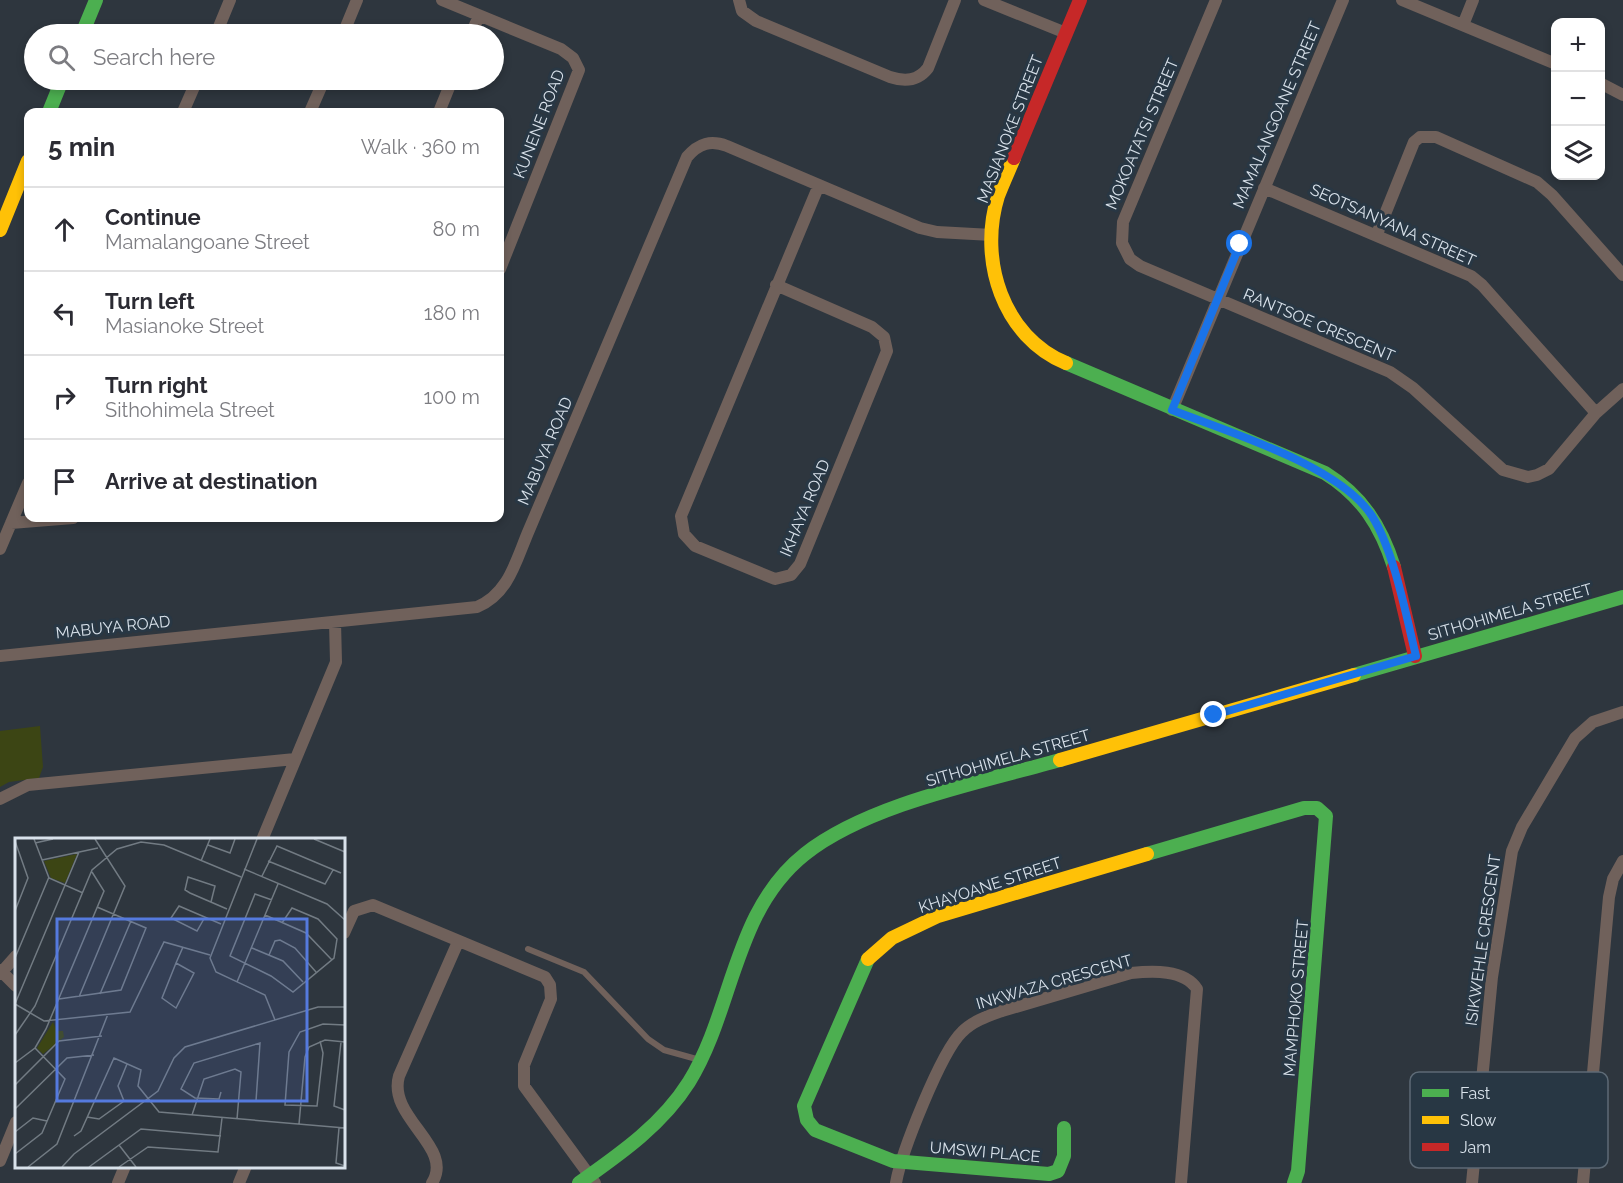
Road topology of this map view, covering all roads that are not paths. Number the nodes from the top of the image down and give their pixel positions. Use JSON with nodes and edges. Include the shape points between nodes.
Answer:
{"nodes":[{"id":1,"x":96,"y":0,"type":"edge"},
{"id":2,"x":230,"y":0,"type":"edge"},
{"id":3,"x":357,"y":0,"type":"edge"},
{"id":4,"x":442,"y":0,"type":"edge"},
{"id":5,"x":739,"y":0,"type":"edge"},
{"id":6,"x":955,"y":0,"type":"edge"},
{"id":7,"x":984,"y":0,"type":"edge"},
{"id":8,"x":1080,"y":0,"type":"edge"},
{"id":9,"x":1216,"y":0,"type":"edge"},
{"id":10,"x":1343,"y":0,"type":"edge"},
{"id":11,"x":1402,"y":0,"type":"edge"},
{"id":12,"x":1473,"y":0,"type":"edge"},
{"id":13,"x":479,"y":15,"type":"junction"},
{"id":14,"x":86,"y":24,"type":"edge"},
{"id":15,"x":220,"y":24,"type":"edge"},
{"id":16,"x":346,"y":24,"type":"edge"},
{"id":17,"x":475,"y":24,"type":"edge"},
{"id":18,"x":500,"y":24,"type":"edge"},
{"id":19,"x":1463,"y":25,"type":"junction"},
{"id":20,"x":504,"y":26,"type":"edge"},
{"id":21,"x":1066,"y":33,"type":"junction"},
{"id":22,"x":1551,"y":62,"type":"edge"},
{"id":23,"x":1605,"y":86,"type":"edge"},
{"id":24,"x":59,"y":90,"type":"edge"},
{"id":25,"x":193,"y":90,"type":"edge"},
{"id":26,"x":320,"y":90,"type":"edge"},
{"id":27,"x":448,"y":90,"type":"edge"},
{"id":28,"x":1623,"y":95,"type":"edge"},
{"id":29,"x":51,"y":108,"type":"edge"},
{"id":30,"x":185,"y":108,"type":"edge"},
{"id":31,"x":312,"y":108,"type":"edge"},
{"id":32,"x":441,"y":108,"type":"edge"},
{"id":33,"x":24,"y":171,"type":"edge"},
{"id":34,"x":819,"y":185,"type":"junction"},
{"id":35,"x":1264,"y":188,"type":"junction"},
{"id":36,"x":0,"y":230,"type":"edge"},
{"id":37,"x":1377,"y":234,"type":"junction"},
{"id":38,"x":992,"y":235,"type":"junction"},
{"id":39,"x":504,"y":259,"type":"edge"},
{"id":40,"x":1623,"y":275,"type":"edge"},
{"id":41,"x":776,"y":285,"type":"junction"},
{"id":42,"x":1216,"y":300,"type":"junction"},
{"id":43,"x":1623,"y":389,"type":"edge"},
{"id":44,"x":1172,"y":410,"type":"junction"},
{"id":45,"x":1596,"y":413,"type":"junction"},
{"id":46,"x":24,"y":492,"type":"edge"},
{"id":47,"x":24,"y":522,"type":"edge"},
{"id":48,"x":11,"y":523,"type":"junction"},
{"id":49,"x":0,"y":549,"type":"edge"},
{"id":50,"x":1623,"y":597,"type":"edge"},
{"id":51,"x":335,"y":622,"type":"junction"},
{"id":52,"x":0,"y":656,"type":"edge"},
{"id":53,"x":1416,"y":656,"type":"junction"},
{"id":54,"x":1623,"y":712,"type":"edge"},
{"id":55,"x":295,"y":759,"type":"junction"},
{"id":56,"x":0,"y":799,"type":"edge"},
{"id":57,"x":1326,"y":816,"type":"joint"},
{"id":58,"x":263,"y":838,"type":"edge"},
{"id":59,"x":1623,"y":861,"type":"edge"},
{"id":60,"x":345,"y":931,"type":"edge"},
{"id":61,"x":458,"y":942,"type":"junction"},
{"id":62,"x":528,"y":949,"type":"dead end"},
{"id":63,"x":15,"y":957,"type":"edge"},
{"id":64,"x":1,"y":972,"type":"edge"},
{"id":65,"x":15,"y":985,"type":"edge"},
{"id":66,"x":700,"y":1060,"type":"junction"},
{"id":67,"x":1483,"y":1072,"type":"edge"},
{"id":68,"x":1593,"y":1072,"type":"edge"},
{"id":69,"x":15,"y":1124,"type":"edge"},
{"id":70,"x":1064,"y":1128,"type":"dead end"},
{"id":71,"x":0,"y":1161,"type":"edge"},
{"id":72,"x":900,"y":1163,"type":"junction"},
{"id":73,"x":125,"y":1168,"type":"edge"},
{"id":74,"x":246,"y":1168,"type":"edge"},
{"id":75,"x":1473,"y":1168,"type":"edge"},
{"id":76,"x":1584,"y":1168,"type":"edge"},
{"id":77,"x":588,"y":1181,"type":"edge"},
{"id":78,"x":118,"y":1183,"type":"edge"},
{"id":79,"x":239,"y":1183,"type":"edge"},
{"id":80,"x":432,"y":1183,"type":"edge"},
{"id":81,"x":896,"y":1183,"type":"edge"},
{"id":82,"x":1181,"y":1183,"type":"edge"},
{"id":83,"x":1294,"y":1183,"type":"edge"},
{"id":84,"x":1472,"y":1183,"type":"edge"},
{"id":85,"x":1583,"y":1183,"type":"edge"}],
"edges":[{"from":1,"to":14,"type":"street"},
{"from":2,"to":15,"type":"street"},
{"from":3,"to":16,"type":"street"},
{"from":4,"to":13,"type":"street","name":"KUNENE ROAD"},
{"from":5,"to":6,"type":"street","via":[[742,10],[756,21],[890,77],[907,80],[928,68]]},
{"from":7,"to":21,"type":"street"},
{"from":8,"to":21,"type":"street","name":"MASIANOKE STREET"},
{"from":9,"to":42,"type":"street","name":"MOKOATATSI STREET","via":[[1121,229],[1122,243],[1130,259]]},
{"from":10,"to":35,"type":"street","name":"MAMALANGOANE STREET"},
{"from":11,"to":19,"type":"street"},
{"from":12,"to":19,"type":"street"},
{"from":13,"to":17,"type":"street"},
{"from":13,"to":18,"type":"street","name":"KUNENE ROAD"},
{"from":19,"to":22,"type":"street"},
{"from":20,"to":39,"type":"street","name":"KUNENE ROAD","via":[[568,53],[579,70]]},
{"from":21,"to":38,"type":"street","name":"MASIANOKE STREET","via":[[998,197]]},
{"from":23,"to":28,"type":"street"},
{"from":24,"to":29,"type":"street"},
{"from":25,"to":30,"type":"street"},
{"from":26,"to":31,"type":"street"},
{"from":27,"to":32,"type":"street"},
{"from":33,"to":36,"type":"street"},
{"from":34,"to":38,"type":"street","name":"MABUYA ROAD","via":[[920,228]]},
{"from":34,"to":41,"type":"street","name":"IKHAYA ROAD"},
{"from":34,"to":51,"type":"street","name":"MABUYA ROAD","via":[[719,143],[693,149],[500,594],[477,607]]},
{"from":35,"to":37,"type":"street","name":"SEOTSANYANA STREET"},
{"from":35,"to":42,"type":"street","name":"MAMALANGOANE STREET"},
{"from":37,"to":40,"type":"street","via":[[1414,142],[1420,137],[1436,137],[1537,182]]},
{"from":37,"to":45,"type":"street","name":"SEOTSANYANA STREET","via":[[1476,279]]},
{"from":38,"to":44,"type":"street","name":"MASIANOKE STREET","via":[[994,272],[1002,299],[1025,339],[1046,355]]},
{"from":41,"to":41,"type":"street","name":"IKHAYA ROAD","via":[[681,516],[684,534],[694,546],[775,579],[791,575],[800,564],[887,351],[884,337],[872,327]]},
{"from":42,"to":44,"type":"street","name":"MAMALANGOANE STREET"},
{"from":42,"to":45,"type":"street","name":"RANTSOE CRESCENT","via":[[1390,372],[1512,475],[1533,476],[1549,469]]},
{"from":43,"to":45,"type":"street","name":"RANTSOE CRESCENT"},
{"from":44,"to":53,"type":"street","name":"MASIANOKE STREET","via":[[1324,473],[1353,493],[1384,540]]},
{"from":46,"to":48,"type":"street"},
{"from":47,"to":48,"type":"street"},
{"from":48,"to":49,"type":"street"},
{"from":50,"to":53,"type":"street","name":"SITHOHIMELA STREET"},
{"from":51,"to":52,"type":"street","name":"MABUYA ROAD"},
{"from":51,"to":55,"type":"street","via":[[336,662]]},
{"from":53,"to":66,"type":"street","name":"SITHOHIMELA STREET","via":[[893,808],[854,821],[829,835],[785,870],[761,903],[743,940]]},
{"from":54,"to":67,"type":"street","name":"ISIKWEHLE CRESCENT","via":[[1593,722],[1575,738],[1512,851],[1492,977]]},
{"from":55,"to":56,"type":"street","via":[[28,785]]},
{"from":55,"to":58,"type":"street"},
{"from":57,"to":72,"type":"street","name":"KHAYOANE STREET","via":[[1317,808],[1304,808],[960,909],[928,920],[878,949],[861,972],[808,1094],[804,1112],[815,1130]]},
{"from":57,"to":83,"type":"street","name":"MAMPHOKO STREET"},
{"from":59,"to":68,"type":"street","via":[[1609,897]]},
{"from":60,"to":61,"type":"street","via":[[354,911],[373,905]]},
{"from":61,"to":77,"type":"street","via":[[548,980],[551,999],[525,1065],[524,1086]]},
{"from":61,"to":80,"type":"street","via":[[397,1087],[404,1111],[437,1158]]},
{"from":62,"to":66,"type":"lane","via":[[584,972],[648,1039],[664,1050]]},
{"from":63,"to":64,"type":"street"},
{"from":64,"to":65,"type":"street"},
{"from":66,"to":77,"type":"street","name":"SITHOHIMELA STREET","via":[[685,1089],[660,1119]]},
{"from":69,"to":71,"type":"street"},
{"from":70,"to":72,"type":"street","name":"UMSWI PLACE","via":[[1063,1163],[1058,1171],[1049,1174]]},
{"from":72,"to":81,"type":"street","name":"INKWAZA CRESCENT"},
{"from":72,"to":82,"type":"street","name":"INKWAZA CRESCENT","via":[[949,1048],[972,1023],[1131,973],[1158,973],[1190,980],[1198,994]]},
{"from":73,"to":78,"type":"street"},
{"from":74,"to":79,"type":"street"},
{"from":75,"to":84,"type":"street","name":"ISIKWEHLE CRESCENT"},
{"from":76,"to":85,"type":"street"}]}
